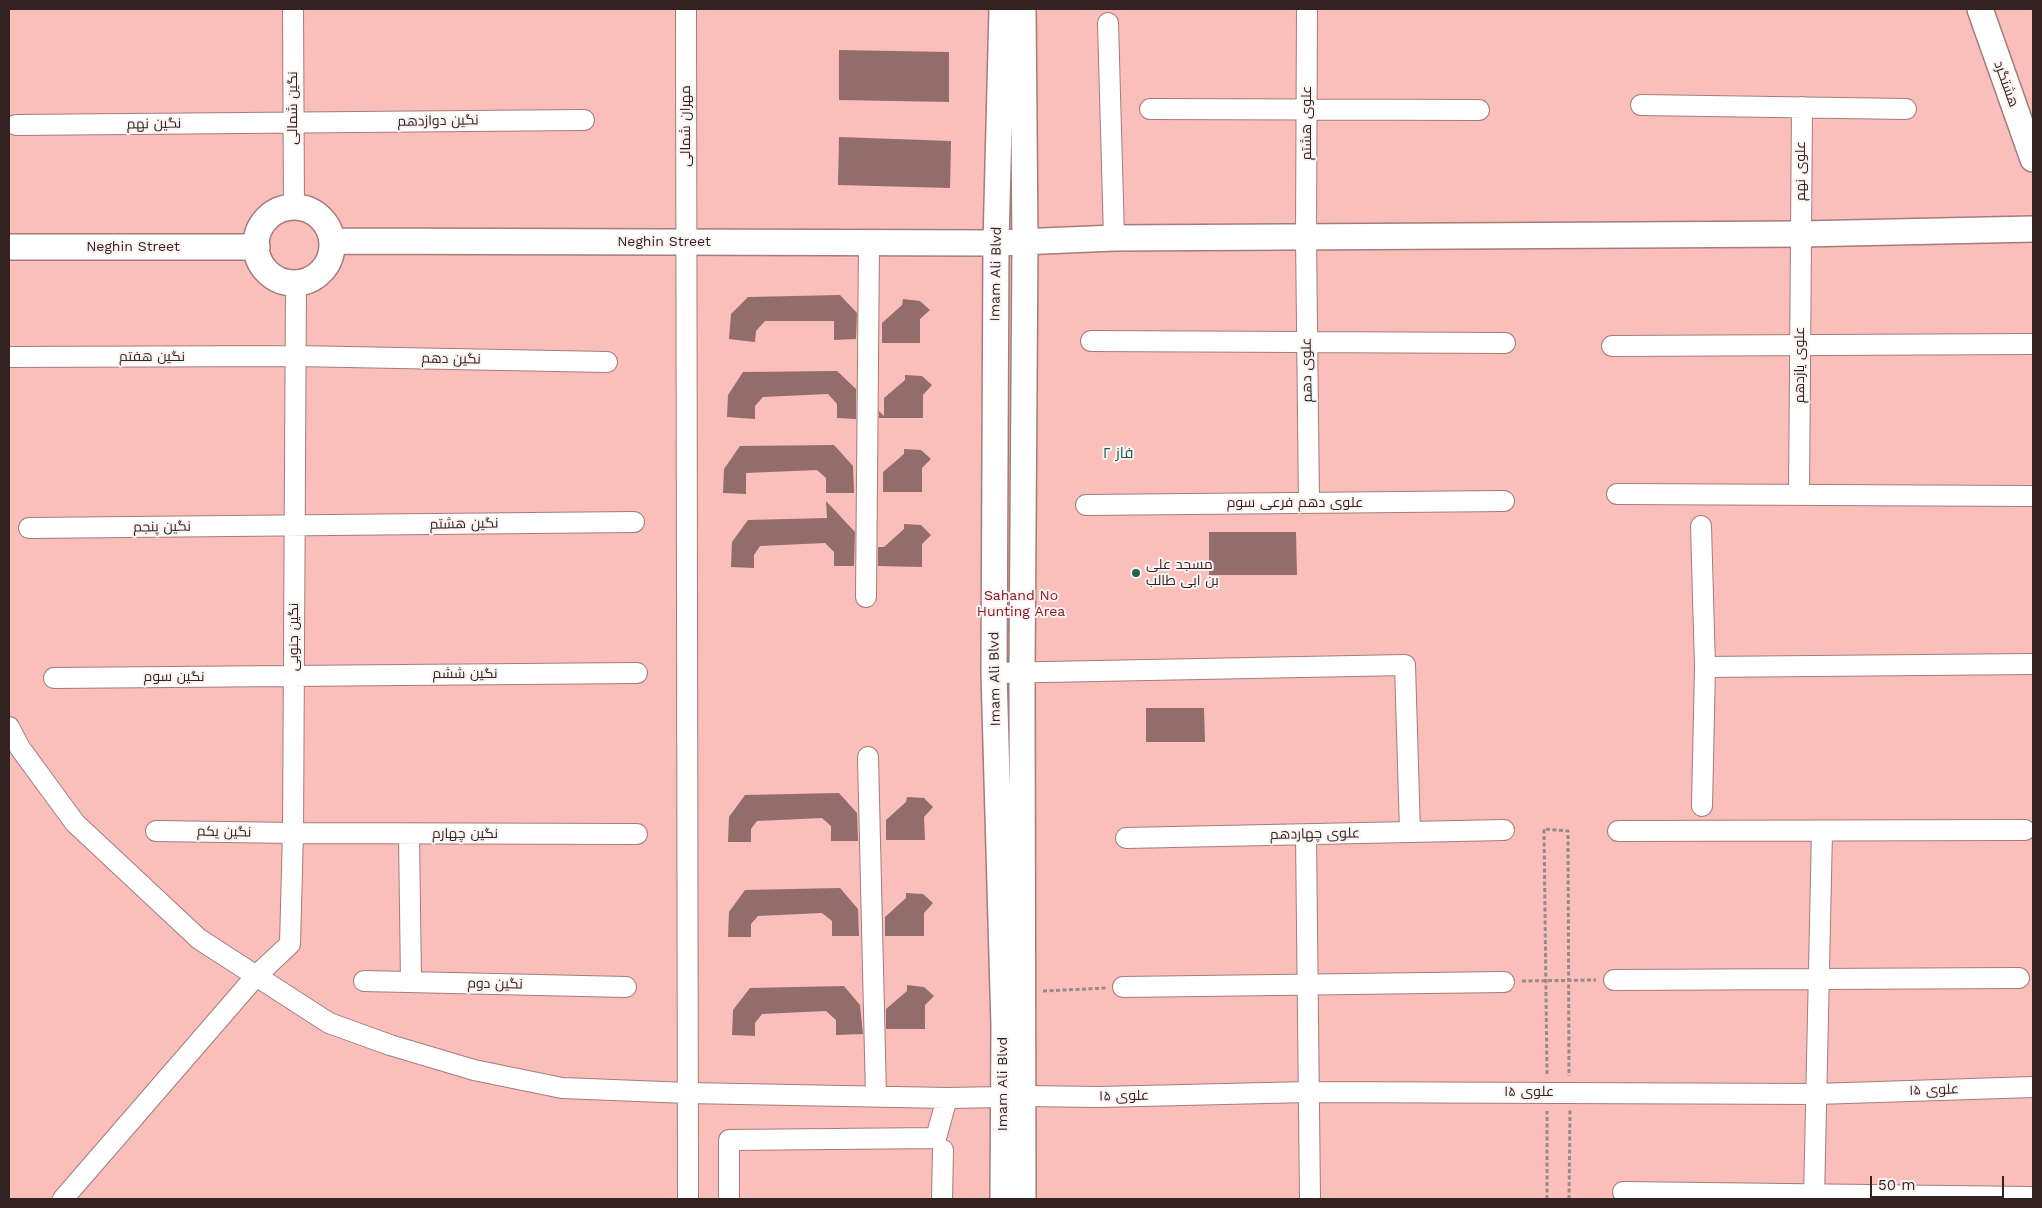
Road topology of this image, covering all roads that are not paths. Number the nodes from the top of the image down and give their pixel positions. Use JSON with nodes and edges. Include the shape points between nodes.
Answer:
{"nodes":[{"id":1,"x":293,"y":9,"type":"edge"},
{"id":2,"x":686,"y":9,"type":"edge"},
{"id":3,"x":1002,"y":9,"type":"edge"},
{"id":4,"x":1023,"y":9,"type":"edge"},
{"id":5,"x":1308,"y":9,"type":"edge"},
{"id":6,"x":1980,"y":9,"type":"edge"},
{"id":7,"x":1108,"y":23,"type":"dead end"},
{"id":8,"x":1640,"y":105,"type":"dead end"},
{"id":9,"x":1802,"y":108,"type":"junction"},
{"id":10,"x":1150,"y":109,"type":"dead end"},
{"id":11,"x":1906,"y":109,"type":"dead end"},
{"id":12,"x":1307,"y":110,"type":"junction"},
{"id":13,"x":1480,"y":110,"type":"dead end"},
{"id":14,"x":584,"y":120,"type":"dead end"},
{"id":15,"x":293,"y":123,"type":"junction"},
{"id":16,"x":16,"y":125,"type":"dead end"},
{"id":17,"x":2033,"y":159,"type":"edge"},
{"id":18,"x":294,"y":207,"type":"junction"},
{"id":19,"x":2033,"y":229,"type":"edge"},
{"id":20,"x":1801,"y":234,"type":"junction"},
{"id":21,"x":1306,"y":236,"type":"junction"},
{"id":22,"x":1114,"y":238,"type":"junction"},
{"id":23,"x":332,"y":241,"type":"junction"},
{"id":24,"x":685,"y":242,"type":"junction"},
{"id":25,"x":1025,"y":242,"type":"junction"},
{"id":26,"x":869,"y":243,"type":"junction"},
{"id":27,"x":996,"y":243,"type":"junction"},
{"id":28,"x":9,"y":247,"type":"edge"},
{"id":29,"x":257,"y":247,"type":"junction"},
{"id":30,"x":296,"y":282,"type":"junction"},
{"id":31,"x":1091,"y":342,"type":"dead end"},
{"id":32,"x":1505,"y":343,"type":"dead end"},
{"id":33,"x":1307,"y":344,"type":"junction"},
{"id":34,"x":2033,"y":344,"type":"edge"},
{"id":35,"x":1612,"y":346,"type":"dead end"},
{"id":36,"x":1800,"y":346,"type":"junction"},
{"id":37,"x":295,"y":356,"type":"junction"},
{"id":38,"x":9,"y":357,"type":"edge"},
{"id":39,"x":607,"y":362,"type":"dead end"},
{"id":40,"x":1618,"y":494,"type":"dead end"},
{"id":41,"x":1799,"y":495,"type":"junction"},
{"id":42,"x":2033,"y":496,"type":"edge"},
{"id":43,"x":1504,"y":501,"type":"dead end"},
{"id":44,"x":1309,"y":503,"type":"junction"},
{"id":45,"x":1086,"y":504,"type":"dead end"},
{"id":46,"x":634,"y":522,"type":"dead end"},
{"id":47,"x":294,"y":525,"type":"junction"},
{"id":48,"x":1701,"y":526,"type":"dead end"},
{"id":49,"x":29,"y":528,"type":"dead end"},
{"id":50,"x":866,"y":598,"type":"dead end"},
{"id":51,"x":2033,"y":664,"type":"edge"},
{"id":52,"x":1705,"y":667,"type":"junction"},
{"id":53,"x":637,"y":673,"type":"dead end"},
{"id":54,"x":994,"y":673,"type":"junction"},
{"id":55,"x":1022,"y":673,"type":"junction"},
{"id":56,"x":294,"y":676,"type":"junction"},
{"id":57,"x":54,"y":678,"type":"dead end"},
{"id":58,"x":9,"y":727,"type":"edge"},
{"id":59,"x":868,"y":757,"type":"dead end"},
{"id":60,"x":1702,"y":806,"type":"dead end"},
{"id":61,"x":1504,"y":830,"type":"dead end"},
{"id":62,"x":1822,"y":830,"type":"junction"},
{"id":63,"x":2026,"y":830,"type":"dead end"},
{"id":64,"x":156,"y":831,"type":"dead end"},
{"id":65,"x":1618,"y":831,"type":"dead end"},
{"id":66,"x":1410,"y":832,"type":"junction"},
{"id":67,"x":293,"y":833,"type":"junction"},
{"id":68,"x":410,"y":834,"type":"junction"},
{"id":69,"x":637,"y":834,"type":"dead end"},
{"id":70,"x":1306,"y":835,"type":"junction"},
{"id":71,"x":1126,"y":838,"type":"dead end"},
{"id":72,"x":256,"y":976,"type":"junction"},
{"id":73,"x":2020,"y":978,"type":"dead end"},
{"id":74,"x":1614,"y":980,"type":"road end"},
{"id":75,"x":1819,"y":980,"type":"junction"},
{"id":76,"x":364,"y":981,"type":"dead end"},
{"id":77,"x":411,"y":982,"type":"junction"},
{"id":78,"x":1504,"y":982,"type":"road end"},
{"id":79,"x":1308,"y":984,"type":"junction"},
{"id":80,"x":626,"y":987,"type":"dead end"},
{"id":81,"x":1123,"y":987,"type":"road end"},
{"id":82,"x":2033,"y":1087,"type":"edge"},
{"id":83,"x":1308,"y":1092,"type":"junction"},
{"id":84,"x":688,"y":1093,"type":"junction"},
{"id":85,"x":1816,"y":1094,"type":"junction"},
{"id":86,"x":876,"y":1096,"type":"junction"},
{"id":87,"x":1014,"y":1097,"type":"junction"},
{"id":88,"x":946,"y":1098,"type":"junction"},
{"id":89,"x":943,"y":1150,"type":"dead end"},
{"id":90,"x":1623,"y":1192,"type":"dead end"},
{"id":91,"x":1814,"y":1196,"type":"edge"},
{"id":92,"x":2030,"y":1197,"type":"dead end"},
{"id":93,"x":63,"y":1199,"type":"edge"},
{"id":94,"x":688,"y":1199,"type":"edge"},
{"id":95,"x":729,"y":1199,"type":"edge"},
{"id":96,"x":942,"y":1199,"type":"edge"},
{"id":97,"x":1003,"y":1199,"type":"edge"},
{"id":98,"x":1024,"y":1199,"type":"edge"},
{"id":99,"x":1310,"y":1199,"type":"edge"}],
"edges":[{"from":1,"to":15,"type":"street","name":"نگین شمالی"},
{"from":2,"to":24,"type":"street","name":"مهران شمالی"},
{"from":3,"to":27,"type":"street","name":"Imam Ali Blvd"},
{"from":4,"to":25,"type":"street","name":"Imam Ali Blvd"},
{"from":5,"to":12,"type":"street","name":"علوی هشتم"},
{"from":6,"to":17,"type":"street","name":"هشتگرد"},
{"from":7,"to":22,"type":"street"},
{"from":8,"to":9,"type":"street"},
{"from":9,"to":11,"type":"street"},
{"from":9,"to":20,"type":"street","name":"علوی نهم"},
{"from":10,"to":12,"type":"street"},
{"from":12,"to":13,"type":"street"},
{"from":12,"to":21,"type":"street","name":"علوی هشتم"},
{"from":14,"to":15,"type":"street","name":"نگین دوازدهم"},
{"from":15,"to":16,"type":"street","name":"نگین نهم"},
{"from":15,"to":18,"type":"street","name":"نگین شمالی"},
{"from":18,"to":23,"type":"street","via":[[316,213],[330,230]]},
{"from":18,"to":29,"type":"street","via":[[282,208],[271,214],[258,234]]},
{"from":19,"to":20,"type":"street","name":"Neghin Street"},
{"from":20,"to":21,"type":"street","name":"Neghin Street"},
{"from":20,"to":36,"type":"street","name":"علوی یازدهم"},
{"from":21,"to":22,"type":"street","name":"Neghin Street"},
{"from":21,"to":33,"type":"street","name":"علوی دهم"},
{"from":22,"to":25,"type":"street","name":"Neghin Street"},
{"from":23,"to":24,"type":"street","name":"Neghin Street"},
{"from":23,"to":30,"type":"street","via":[[332,252],[323,270]]},
{"from":24,"to":26,"type":"street","name":"Neghin Street"},
{"from":24,"to":84,"type":"street","name":"مهران شمالی"},
{"from":25,"to":27,"type":"street","name":"Neghin Street"},
{"from":25,"to":55,"type":"street","name":"Imam Ali Blvd"},
{"from":26,"to":27,"type":"street","name":"Neghin Street"},
{"from":26,"to":50,"type":"street"},
{"from":27,"to":54,"type":"street","name":"Imam Ali Blvd"},
{"from":28,"to":29,"type":"street","name":"Neghin Street"},
{"from":29,"to":30,"type":"street","via":[[265,268],[284,281]]},
{"from":30,"to":37,"type":"street","name":"نگین جنوبی"},
{"from":31,"to":33,"type":"street"},
{"from":32,"to":33,"type":"street"},
{"from":33,"to":44,"type":"street","name":"علوی دهم"},
{"from":34,"to":36,"type":"street"},
{"from":35,"to":36,"type":"street"},
{"from":36,"to":41,"type":"street","name":"علوی یازدهم"},
{"from":37,"to":38,"type":"street","name":"نگین هفتم"},
{"from":37,"to":39,"type":"street","name":"نگین دهم"},
{"from":37,"to":47,"type":"street","name":"نگین جنوبی"},
{"from":40,"to":41,"type":"street"},
{"from":41,"to":42,"type":"street"},
{"from":43,"to":44,"type":"street","name":"علوی دهم فرعی سوم"},
{"from":44,"to":45,"type":"street","name":"علوی دهم فرعی سوم"},
{"from":46,"to":47,"type":"street","name":"نگین هشتم"},
{"from":47,"to":49,"type":"street","name":"نگین پنجم"},
{"from":47,"to":56,"type":"street","name":"نگین جنوبی"},
{"from":48,"to":52,"type":"street"},
{"from":51,"to":52,"type":"street"},
{"from":52,"to":60,"type":"street"},
{"from":53,"to":56,"type":"street","name":"نگین ششم"},
{"from":54,"to":55,"type":"street"},
{"from":54,"to":87,"type":"street","name":"Imam Ali Blvd","via":[[1004,1027]]},
{"from":55,"to":66,"type":"street","via":[[1405,666]]},
{"from":55,"to":87,"type":"street","name":"Imam Ali Blvd","via":[[1023,992]]},
{"from":56,"to":57,"type":"street","name":"نگین سوم"},
{"from":56,"to":67,"type":"street","name":"نگین جنوبی"},
{"from":58,"to":72,"type":"street","name":"علوی ۱۵","via":[[20,748],[74,823],[198,939]]},
{"from":59,"to":86,"type":"street"},
{"from":61,"to":66,"type":"street","name":"علوی چهاردهم"},
{"from":62,"to":63,"type":"street"},
{"from":62,"to":65,"type":"street"},
{"from":62,"to":75,"type":"street"},
{"from":64,"to":67,"type":"street","name":"نگین یکم"},
{"from":66,"to":70,"type":"street","name":"علوی چهاردهم"},
{"from":67,"to":68,"type":"street","name":"نگین چهارم"},
{"from":67,"to":72,"type":"street","name":"نگین جنوبی","via":[[290,944]]},
{"from":68,"to":69,"type":"street","name":"نگین چهارم"},
{"from":68,"to":77,"type":"street"},
{"from":70,"to":71,"type":"street","name":"علوی چهاردهم"},
{"from":70,"to":79,"type":"street"},
{"from":72,"to":84,"type":"street","name":"علوی ۱۵","via":[[329,1023],[474,1070],[562,1088]]},
{"from":72,"to":93,"type":"street","name":"نگین جنوبی"},
{"from":73,"to":75,"type":"street"},
{"from":74,"to":75,"type":"street"},
{"from":75,"to":85,"type":"street"},
{"from":76,"to":77,"type":"street","name":"نگین دوم"},
{"from":77,"to":80,"type":"street","name":"نگین دوم"},
{"from":78,"to":79,"type":"street"},
{"from":79,"to":81,"type":"street"},
{"from":79,"to":83,"type":"street"},
{"from":82,"to":85,"type":"street","name":"علوی ۱۵"},
{"from":83,"to":85,"type":"street","name":"علوی ۱۵"},
{"from":83,"to":87,"type":"street","name":"علوی ۱۵"},
{"from":83,"to":99,"type":"street"},
{"from":84,"to":86,"type":"street","name":"علوی ۱۵"},
{"from":84,"to":94,"type":"street","name":"مهران شمالی"},
{"from":85,"to":91,"type":"street"},
{"from":86,"to":88,"type":"street","name":"علوی ۱۵"},
{"from":87,"to":88,"type":"street","name":"علوی ۱۵"},
{"from":87,"to":97,"type":"street","name":"Imam Ali Blvd"},
{"from":87,"to":98,"type":"street","name":"Imam Ali Blvd"},
{"from":88,"to":95,"type":"street","via":[[936,1138],[729,1140]]},
{"from":89,"to":96,"type":"street"},
{"from":90,"to":91,"type":"street"},
{"from":91,"to":92,"type":"street"}]}
